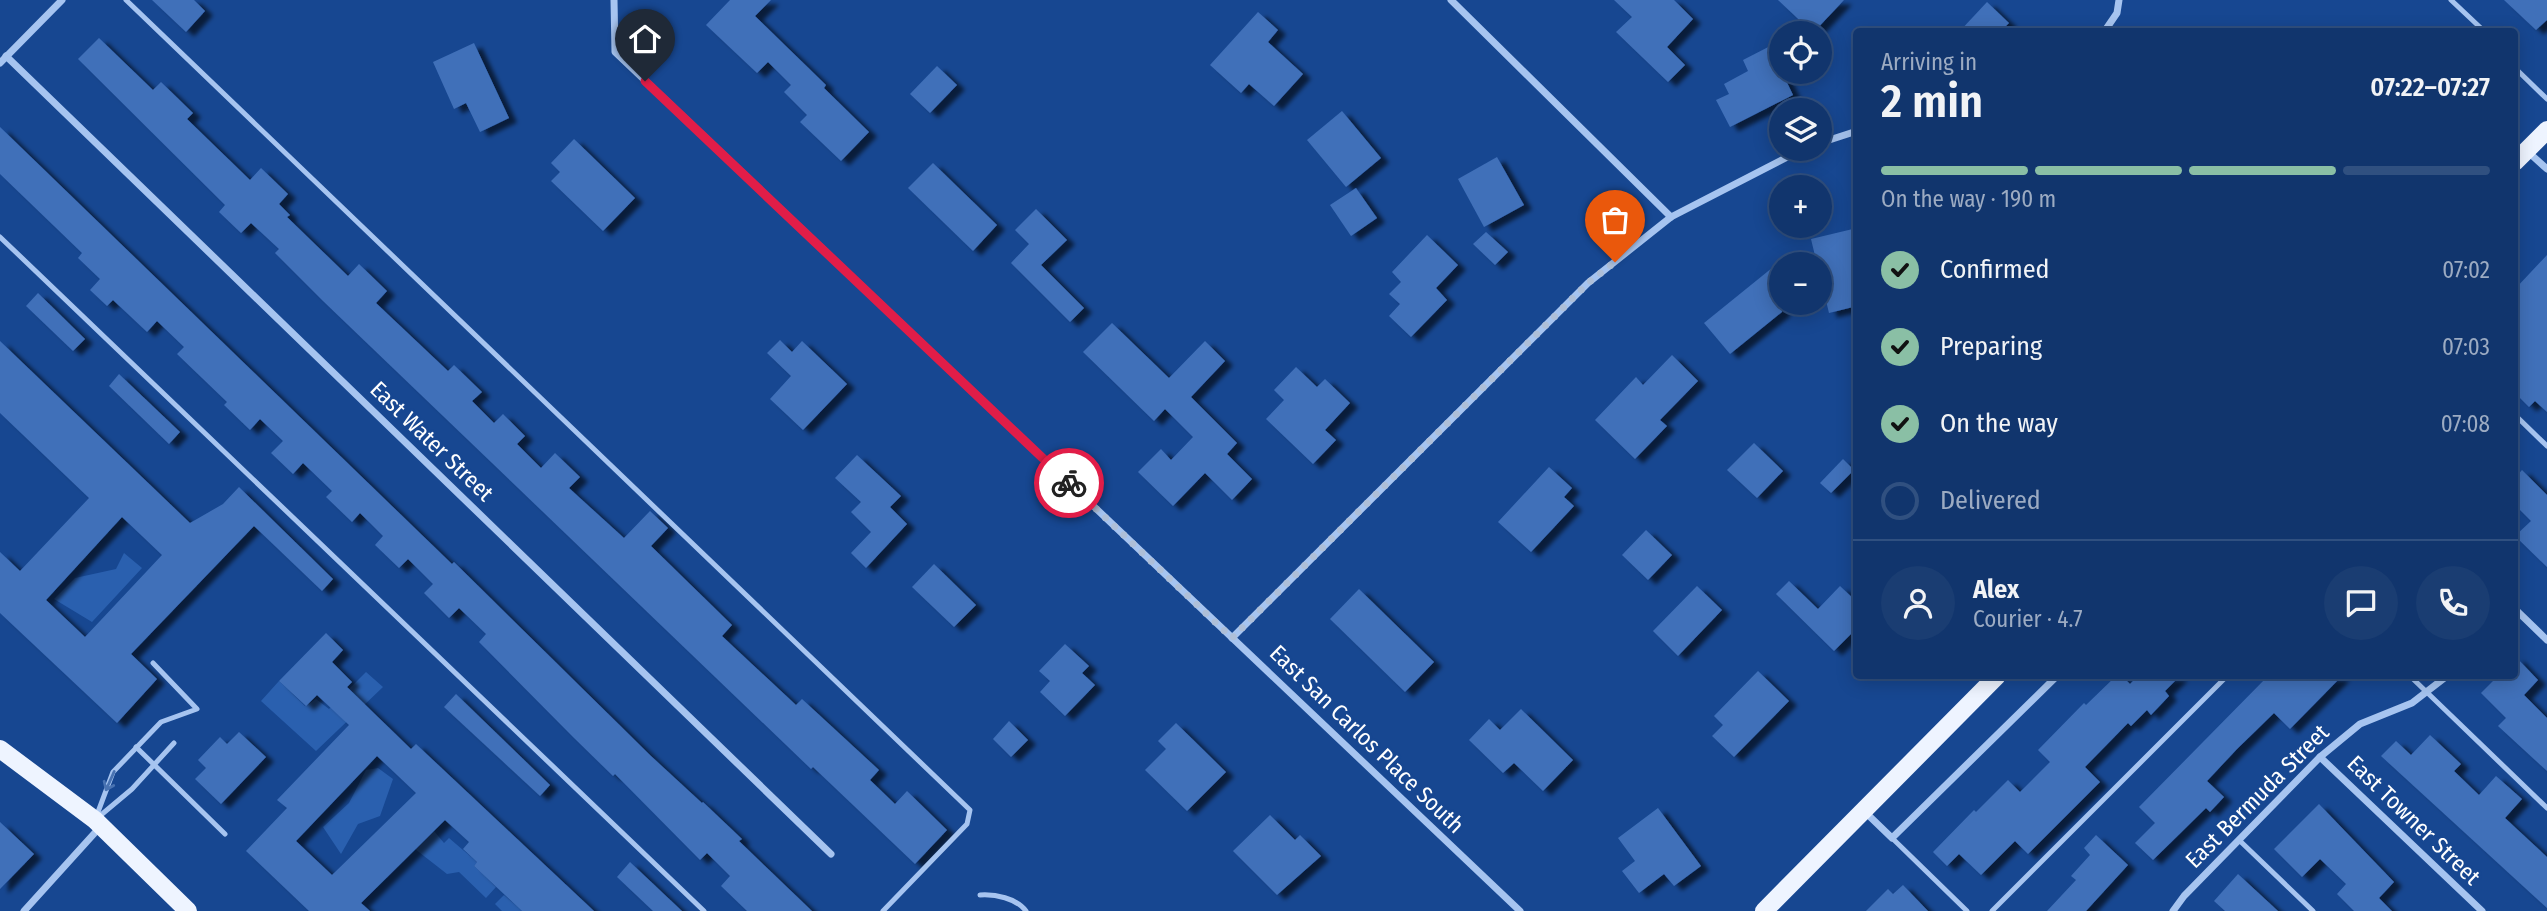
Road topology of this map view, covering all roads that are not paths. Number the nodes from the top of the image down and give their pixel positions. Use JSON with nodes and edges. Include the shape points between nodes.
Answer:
{"nodes":[{"id":1,"x":62,"y":0,"type":"edge"},
{"id":2,"x":126,"y":0,"type":"edge"},
{"id":3,"x":614,"y":0,"type":"edge"},
{"id":4,"x":1451,"y":0,"type":"edge"},
{"id":5,"x":2119,"y":0,"type":"edge"},
{"id":6,"x":2451,"y":0,"type":"edge"},
{"id":7,"x":2107,"y":28,"type":"edge"},
{"id":8,"x":2481,"y":28,"type":"edge"},
{"id":9,"x":6,"y":56,"type":"junction"},
{"id":10,"x":0,"y":63,"type":"edge"},
{"id":11,"x":2518,"y":71,"type":"edge"},
{"id":12,"x":2547,"y":99,"type":"edge"},
{"id":13,"x":2547,"y":130,"type":"edge"},
{"id":14,"x":1853,"y":132,"type":"edge"},
{"id":15,"x":1832,"y":139,"type":"edge"},
{"id":16,"x":2521,"y":156,"type":"edge"},
{"id":17,"x":1780,"y":161,"type":"edge"},
{"id":18,"x":2547,"y":169,"type":"edge"},
{"id":19,"x":1671,"y":218,"type":"junction"},
{"id":20,"x":0,"y":237,"type":"edge"},
{"id":21,"x":2518,"y":418,"type":"edge"},
{"id":22,"x":2547,"y":446,"type":"edge"},
{"id":23,"x":2518,"y":612,"type":"edge"},
{"id":24,"x":1232,"y":638,"type":"junction"},
{"id":25,"x":2547,"y":640,"type":"edge"},
{"id":26,"x":153,"y":663,"type":"dead end"},
{"id":27,"x":1994,"y":679,"type":"edge"},
{"id":28,"x":2054,"y":679,"type":"edge"},
{"id":29,"x":2224,"y":679,"type":"edge"},
{"id":30,"x":2413,"y":679,"type":"edge"},
{"id":31,"x":2443,"y":679,"type":"edge"},
{"id":32,"x":2427,"y":691,"type":"junction"},
{"id":33,"x":174,"y":743,"type":"dead end"},
{"id":34,"x":136,"y":747,"type":"junction"},
{"id":35,"x":1,"y":753,"type":"edge"},
{"id":36,"x":2320,"y":757,"type":"junction"},
{"id":37,"x":153,"y":766,"type":"junction"},
{"id":38,"x":2547,"y":808,"type":"edge"},
{"id":39,"x":1863,"y":811,"type":"junction"},
{"id":40,"x":98,"y":823,"type":"junction"},
{"id":41,"x":225,"y":834,"type":"dead end"},
{"id":42,"x":1892,"y":838,"type":"junction"},
{"id":43,"x":2239,"y":840,"type":"junction"},
{"id":44,"x":831,"y":854,"type":"dead end"},
{"id":45,"x":980,"y":895,"type":"dead end"},
{"id":46,"x":24,"y":911,"type":"edge"},
{"id":47,"x":188,"y":911,"type":"edge"},
{"id":48,"x":704,"y":911,"type":"edge"},
{"id":49,"x":883,"y":911,"type":"edge"},
{"id":50,"x":1026,"y":911,"type":"edge"},
{"id":51,"x":1520,"y":911,"type":"edge"},
{"id":52,"x":1764,"y":911,"type":"edge"},
{"id":53,"x":1967,"y":911,"type":"edge"},
{"id":54,"x":1992,"y":911,"type":"edge"},
{"id":55,"x":2173,"y":911,"type":"edge"},
{"id":56,"x":2313,"y":911,"type":"edge"},
{"id":57,"x":2482,"y":911,"type":"edge"}],
"edges":[{"from":1,"to":9,"type":"street"},
{"from":2,"to":49,"type":"lane","via":[[970,810],[967,824]]},
{"from":3,"to":24,"type":"street","name":"East San Carlos Place South","via":[[615,52]]},
{"from":4,"to":19,"type":"street"},
{"from":5,"to":7,"type":"street"},
{"from":6,"to":8,"type":"lane"},
{"from":9,"to":10,"type":"street"},
{"from":9,"to":44,"type":"street","name":"East Water Street"},
{"from":11,"to":12,"type":"lane"},
{"from":13,"to":16,"type":"main road"},
{"from":14,"to":15,"type":"street"},
{"from":16,"to":18,"type":"street"},
{"from":17,"to":19,"type":"street"},
{"from":19,"to":24,"type":"street","via":[[1588,283]]},
{"from":20,"to":48,"type":"lane"},
{"from":21,"to":22,"type":"lane"},
{"from":23,"to":25,"type":"street"},
{"from":24,"to":51,"type":"street","name":"East San Carlos Place South"},
{"from":26,"to":34,"type":"lane","via":[[197,709],[161,722]]},
{"from":27,"to":39,"type":"main road"},
{"from":28,"to":42,"type":"street"},
{"from":29,"to":54,"type":"lane"},
{"from":30,"to":32,"type":"lane"},
{"from":31,"to":32,"type":"street","name":"East Bermuda Street"},
{"from":32,"to":36,"type":"street","name":"East Bermuda Street","via":[[2412,703],[2360,724]]},
{"from":32,"to":38,"type":"lane"},
{"from":33,"to":37,"type":"lane"},
{"from":34,"to":37,"type":"lane"},
{"from":34,"to":40,"type":"lane","one_way":true,"via":[[113,772]]},
{"from":35,"to":40,"type":"main road"},
{"from":36,"to":43,"type":"street","name":"East Bermuda Street"},
{"from":36,"to":57,"type":"street","name":"East Towner Street"},
{"from":37,"to":40,"type":"lane"},
{"from":37,"to":41,"type":"lane"},
{"from":39,"to":42,"type":"street"},
{"from":39,"to":52,"type":"main road"},
{"from":40,"to":46,"type":"street"},
{"from":40,"to":47,"type":"main road"},
{"from":42,"to":53,"type":"lane"},
{"from":43,"to":55,"type":"street","name":"East Bermuda Street"},
{"from":43,"to":56,"type":"lane"},
{"from":45,"to":50,"type":"lane","via":[[993,895]]}]}
